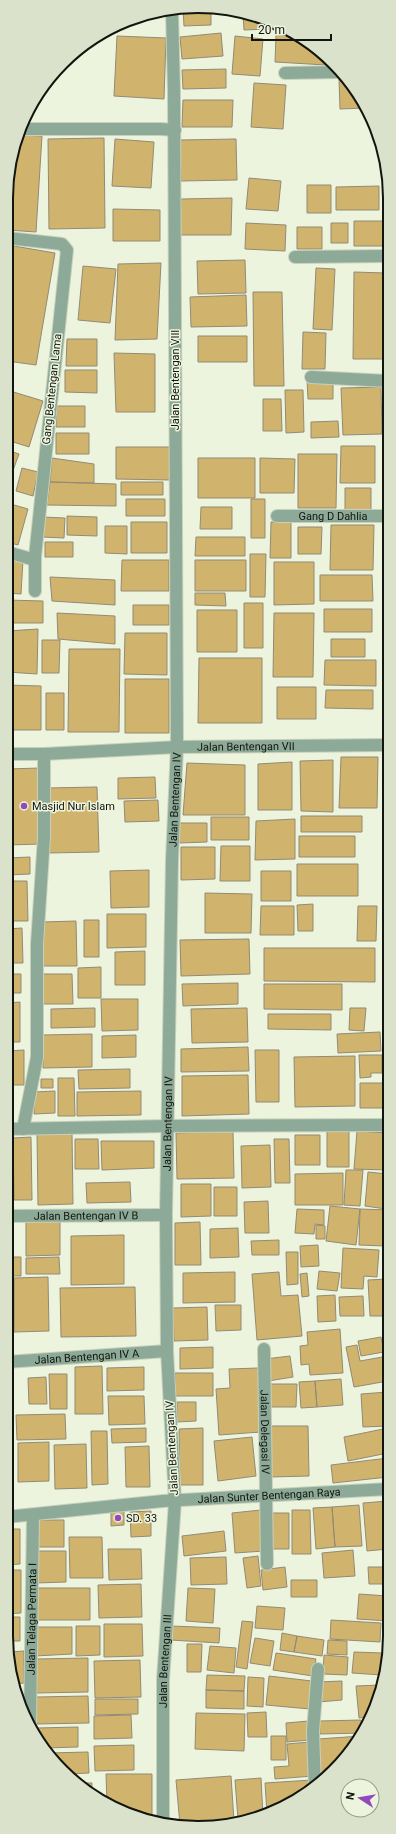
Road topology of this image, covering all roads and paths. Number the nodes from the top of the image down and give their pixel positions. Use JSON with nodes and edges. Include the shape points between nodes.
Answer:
{"nodes":[{"id":1,"x":172,"y":15,"type":"edge"},
{"id":2,"x":334,"y":72,"type":"edge"},
{"id":3,"x":285,"y":73,"type":"dead end"},
{"id":4,"x":26,"y":129,"type":"edge"},
{"id":5,"x":175,"y":130,"type":"junction"},
{"id":6,"x":13,"y":239,"type":"edge"},
{"id":7,"x":383,"y":256,"type":"edge"},
{"id":8,"x":295,"y":257,"type":"dead end"},
{"id":9,"x":311,"y":377,"type":"dead end"},
{"id":10,"x":383,"y":381,"type":"edge"},
{"id":11,"x":277,"y":516,"type":"dead end"},
{"id":12,"x":383,"y":516,"type":"edge"},
{"id":13,"x":13,"y":554,"type":"edge"},
{"id":14,"x":35,"y":560,"type":"junction"},
{"id":15,"x":35,"y":591,"type":"dead end"},
{"id":16,"x":383,"y":745,"type":"edge"},
{"id":17,"x":177,"y":747,"type":"junction"},
{"id":18,"x":13,"y":754,"type":"edge"},
{"id":19,"x":44,"y":754,"type":"junction"},
{"id":20,"x":383,"y":1125,"type":"edge"},
{"id":21,"x":168,"y":1126,"type":"junction"},
{"id":22,"x":23,"y":1128,"type":"junction"},
{"id":23,"x":13,"y":1129,"type":"edge"},
{"id":24,"x":166,"y":1215,"type":"junction"},
{"id":25,"x":13,"y":1216,"type":"edge"},
{"id":26,"x":264,"y":1349,"type":"dead end"},
{"id":27,"x":167,"y":1351,"type":"junction"},
{"id":28,"x":13,"y":1362,"type":"edge"},
{"id":29,"x":383,"y":1489,"type":"edge"},
{"id":30,"x":267,"y":1495,"type":"junction"},
{"id":31,"x":175,"y":1501,"type":"junction"},
{"id":32,"x":33,"y":1515,"type":"junction"},
{"id":33,"x":13,"y":1516,"type":"edge"},
{"id":34,"x":267,"y":1564,"type":"dead end"},
{"id":35,"x":318,"y":1669,"type":"dead end"},
{"id":36,"x":30,"y":1714,"type":"edge"},
{"id":37,"x":315,"y":1780,"type":"edge"},
{"id":38,"x":163,"y":1817,"type":"edge"}],
"edges":[{"from":1,"to":5,"type":"street","name":"Jalan Bentengan VIII"},
{"from":2,"to":3,"type":"street"},
{"from":4,"to":5,"type":"street"},
{"from":5,"to":17,"type":"street","name":"Jalan Bentengan VIII"},
{"from":6,"to":14,"type":"street","name":"Gang Bentengan Lama","via":[[62,244],[67,250]]},
{"from":7,"to":8,"type":"street"},
{"from":9,"to":10,"type":"street"},
{"from":11,"to":12,"type":"street","name":"Gang D Dahlia"},
{"from":13,"to":14,"type":"street"},
{"from":14,"to":15,"type":"street","name":"Gang Bentengan Lama"},
{"from":16,"to":17,"type":"street","name":"Jalan Bentengan VII"},
{"from":17,"to":19,"type":"street","name":"Jalan Bentengan VII"},
{"from":17,"to":21,"type":"street","name":"Jalan Bentengan IV","via":[[172,868]]},
{"from":18,"to":19,"type":"street","name":"Jalan Bentengan VII"},
{"from":19,"to":22,"type":"street","via":[[44,837],[37,944],[37,1057]]},
{"from":20,"to":21,"type":"street"},
{"from":21,"to":22,"type":"street"},
{"from":21,"to":24,"type":"street","name":"Jalan Bentengan IV"},
{"from":22,"to":23,"type":"street"},
{"from":24,"to":25,"type":"street","name":"Jalan Bentengan IV B"},
{"from":24,"to":27,"type":"street","name":"Jalan Bentengan IV"},
{"from":26,"to":30,"type":"street","name":"Jalan Delegasi IV"},
{"from":27,"to":28,"type":"street","name":"Jalan Bentengan IV A"},
{"from":27,"to":31,"type":"street","name":"Jalan Bentengan IV"},
{"from":29,"to":30,"type":"street","name":"Jalan Sunter Bentengan Raya"},
{"from":30,"to":31,"type":"street","name":"Jalan Sunter Bentengan Raya"},
{"from":30,"to":34,"type":"street","name":"Jalan Delegasi IV"},
{"from":31,"to":32,"type":"street","name":"Jalan Sunter Bentengan Raya"},
{"from":31,"to":38,"type":"street","name":"Jalan Bentengan III","via":[[163,1680]]},
{"from":32,"to":33,"type":"street","name":"Jalan Sunter Bentengan Raya"},
{"from":32,"to":36,"type":"street","name":"Jalan Telaga Permata I"},
{"from":35,"to":37,"type":"street","via":[[313,1731]]}]}
